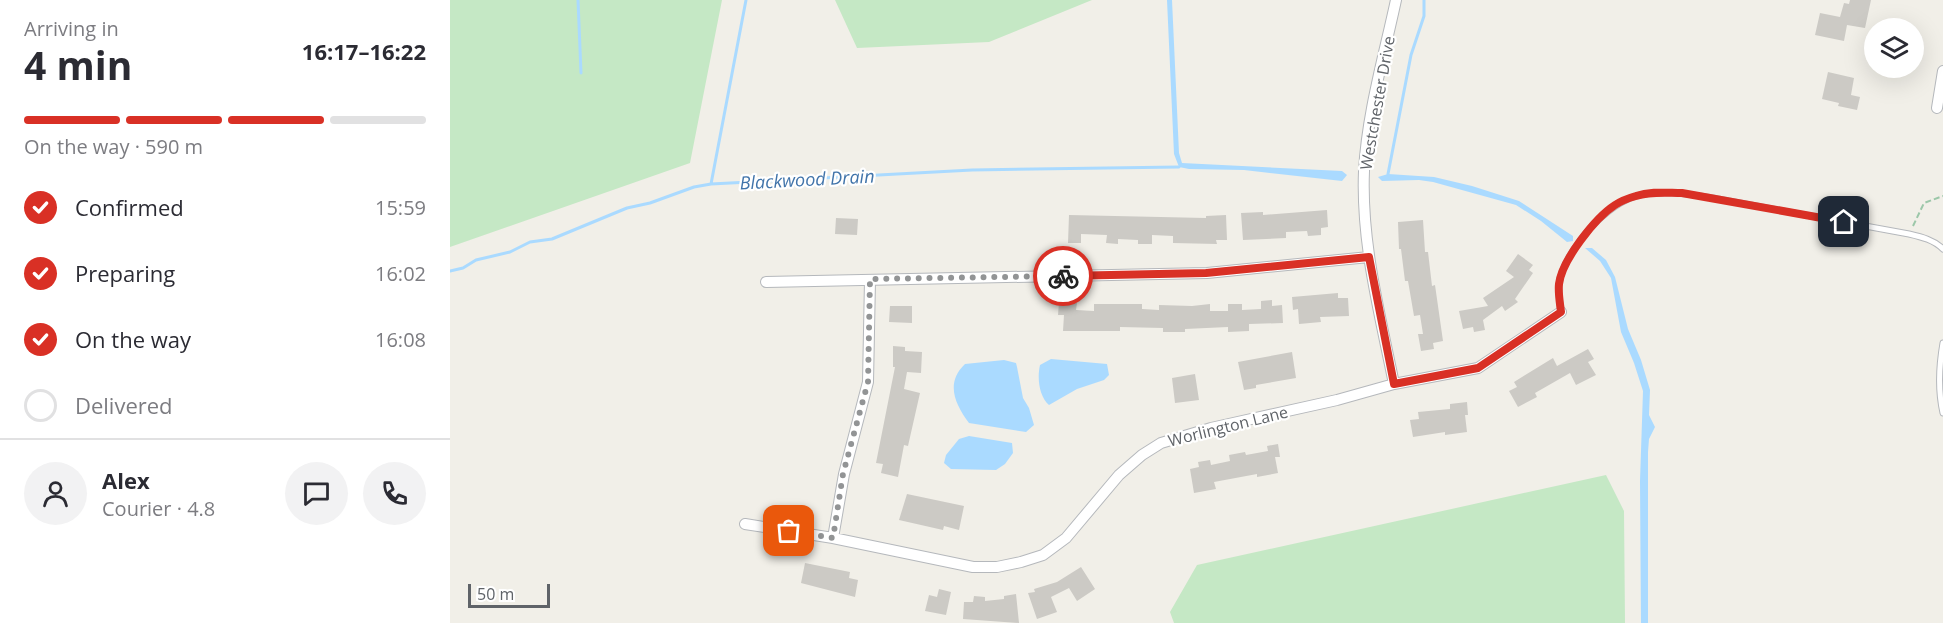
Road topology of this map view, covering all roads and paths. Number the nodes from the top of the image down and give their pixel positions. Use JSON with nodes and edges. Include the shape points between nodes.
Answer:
{"nodes":[{"id":1,"x":1396,"y":0,"type":"edge"},
{"id":2,"x":1943,"y":71,"type":"edge"},
{"id":3,"x":1936,"y":108,"type":"dead end"},
{"id":4,"x":1943,"y":196,"type":"edge"},
{"id":5,"x":1910,"y":234,"type":"junction"},
{"id":6,"x":1943,"y":249,"type":"edge"},
{"id":7,"x":1369,"y":257,"type":"junction"},
{"id":8,"x":870,"y":279,"type":"junction"},
{"id":9,"x":766,"y":282,"type":"dead end"},
{"id":10,"x":1561,"y":312,"type":"joint"},
{"id":11,"x":1943,"y":343,"type":"edge"},
{"id":12,"x":1394,"y":384,"type":"junction"},
{"id":13,"x":1943,"y":413,"type":"edge"},
{"id":14,"x":745,"y":524,"type":"dead end"},
{"id":15,"x":833,"y":538,"type":"junction"}],
"edges":[{"from":1,"to":7,"type":"street","name":"Westchester Drive","via":[[1366,145],[1364,212]]},
{"from":2,"to":3,"type":"street"},
{"from":4,"to":5,"type":"path","via":[[1924,203]]},
{"from":5,"to":6,"type":"lane","via":[[1924,237]]},
{"from":5,"to":10,"type":"lane","via":[[1682,193],[1637,195],[1615,205],[1581,241],[1559,284]]},
{"from":7,"to":8,"type":"street","via":[[1206,273]]},
{"from":7,"to":12,"type":"street","name":"Westchester Drive"},
{"from":8,"to":9,"type":"street"},
{"from":8,"to":15,"type":"street","via":[[868,382],[843,474]]},
{"from":10,"to":12,"type":"street","name":"Worlington Lane","via":[[1478,368]]},
{"from":11,"to":13,"type":"lane"},
{"from":12,"to":15,"type":"street","name":"Worlington Lane","via":[[1161,443],[1119,475],[1066,538],[1043,555],[1021,562],[973,567]]},
{"from":14,"to":15,"type":"street","name":"Worlington Lane"}]}
